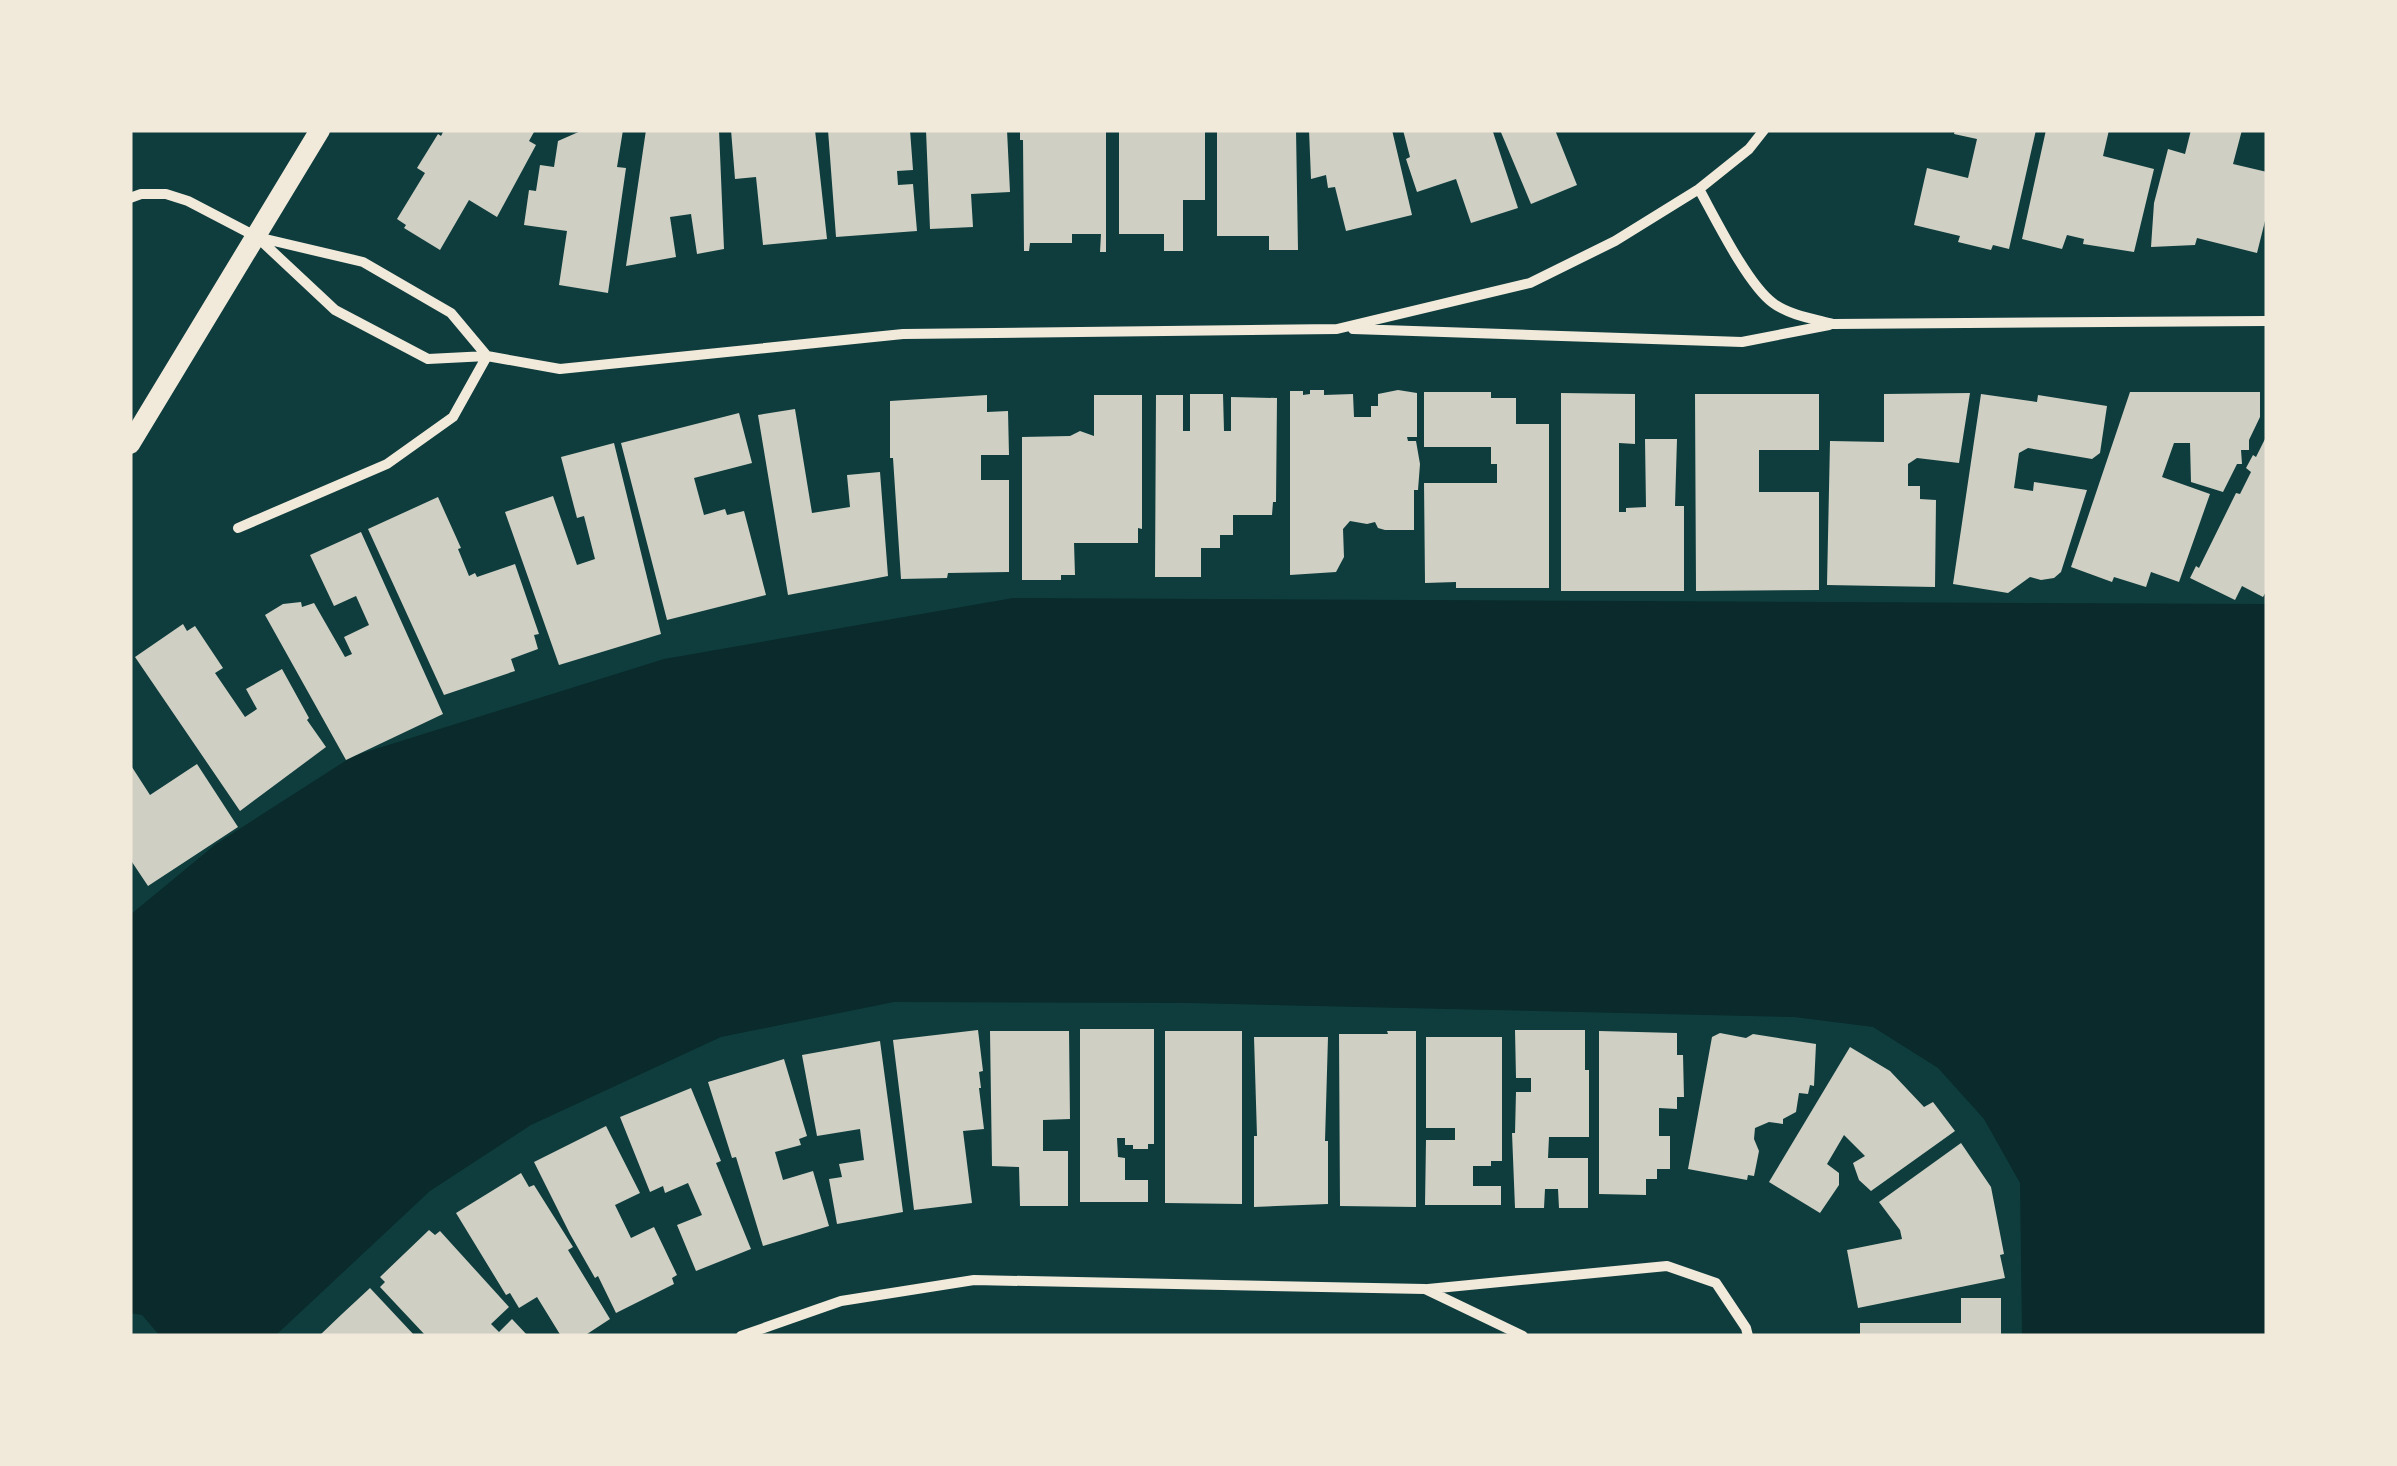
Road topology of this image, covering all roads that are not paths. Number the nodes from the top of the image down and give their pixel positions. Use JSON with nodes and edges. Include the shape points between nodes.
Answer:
{"nodes":[{"id":1,"x":320,"y":130,"type":"edge"},
{"id":2,"x":1764,"y":130,"type":"edge"},
{"id":3,"x":1699,"y":190,"type":"junction"},
{"id":4,"x":130,"y":198,"type":"edge"},
{"id":5,"x":256,"y":237,"type":"junction"},
{"id":6,"x":2267,"y":321,"type":"edge"},
{"id":7,"x":1833,"y":324,"type":"junction"},
{"id":8,"x":1337,"y":329,"type":"junction"},
{"id":9,"x":488,"y":356,"type":"junction"},
{"id":10,"x":130,"y":444,"type":"edge"},
{"id":11,"x":238,"y":528,"type":"dead end"},
{"id":12,"x":1425,"y":1289,"type":"junction"},
{"id":13,"x":741,"y":1336,"type":"edge"},
{"id":14,"x":1523,"y":1336,"type":"edge"},
{"id":15,"x":1748,"y":1336,"type":"edge"}],
"edges":[{"from":1,"to":5,"type":"main road"},
{"from":2,"to":3,"type":"street"},
{"from":3,"to":7,"type":"street","via":[[1772,302]]},
{"from":3,"to":8,"type":"street","via":[[1530,283]]},
{"from":4,"to":5,"type":"street","via":[[166,194]]},
{"from":5,"to":9,"type":"street","via":[[363,262],[451,312]]},
{"from":5,"to":9,"type":"street","via":[[335,310],[428,358]]},
{"from":5,"to":10,"type":"main road"},
{"from":6,"to":7,"type":"street"},
{"from":7,"to":8,"type":"street","via":[[1742,342]]},
{"from":8,"to":9,"type":"street","via":[[903,334],[560,369]]},
{"from":9,"to":11,"type":"street","via":[[453,417],[387,464]]},
{"from":12,"to":13,"type":"street","via":[[974,1280],[841,1301]]},
{"from":12,"to":14,"type":"street"},
{"from":12,"to":15,"type":"street","via":[[1667,1266],[1716,1282]]}]}
